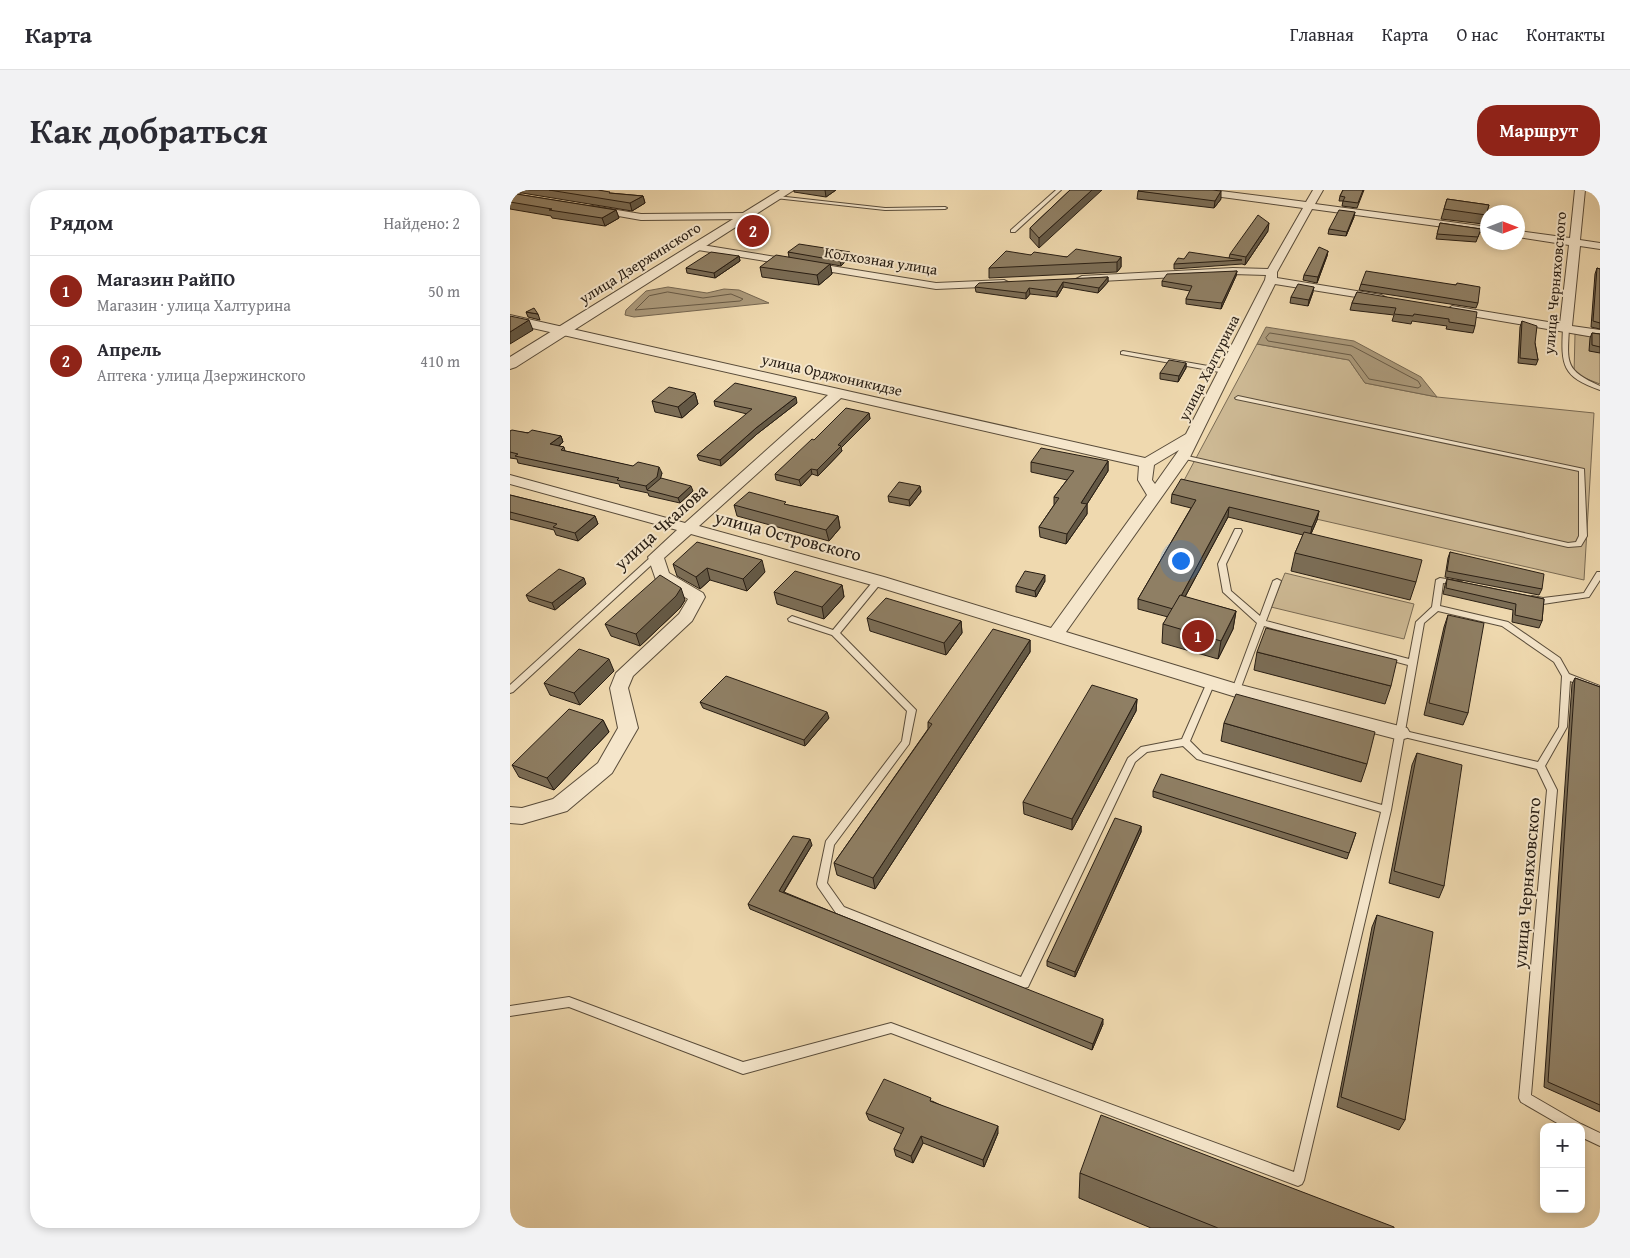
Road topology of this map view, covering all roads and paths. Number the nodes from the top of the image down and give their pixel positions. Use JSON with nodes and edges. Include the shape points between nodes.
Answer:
{"nodes":[{"id":1,"x":521,"y":190,"type":"edge"},
{"id":2,"x":1059,"y":190,"type":"edge"},
{"id":3,"x":1192,"y":190,"type":"edge"},
{"id":4,"x":1318,"y":190,"type":"edge"},
{"id":5,"x":1580,"y":190,"type":"edge"},
{"id":6,"x":783,"y":193,"type":"edge"},
{"id":7,"x":510,"y":195,"type":"edge"},
{"id":8,"x":530,"y":198,"type":"edge"},
{"id":9,"x":1308,"y":206,"type":"junction"},
{"id":10,"x":585,"y":208,"type":"edge"},
{"id":11,"x":945,"y":208,"type":"dead end"},
{"id":12,"x":748,"y":216,"type":"junction"},
{"id":13,"x":1480,"y":229,"type":"edge"},
{"id":14,"x":1014,"y":230,"type":"dead end"},
{"id":15,"x":1525,"y":235,"type":"edge"},
{"id":16,"x":1576,"y":242,"type":"junction"},
{"id":17,"x":1600,"y":246,"type":"edge"},
{"id":18,"x":696,"y":247,"type":"junction"},
{"id":19,"x":1272,"y":276,"type":"junction"},
{"id":20,"x":1074,"y":279,"type":"edge"},
{"id":21,"x":1015,"y":282,"type":"edge"},
{"id":22,"x":1389,"y":299,"type":"edge"},
{"id":23,"x":1438,"y":307,"type":"edge"},
{"id":24,"x":510,"y":319,"type":"edge"},
{"id":25,"x":1566,"y":328,"type":"junction"},
{"id":26,"x":563,"y":331,"type":"junction"},
{"id":27,"x":1600,"y":334,"type":"edge"},
{"id":28,"x":1123,"y":353,"type":"dead end"},
{"id":29,"x":510,"y":364,"type":"edge"},
{"id":30,"x":1225,"y":371,"type":"junction"},
{"id":31,"x":1600,"y":388,"type":"edge"},
{"id":32,"x":838,"y":392,"type":"junction"},
{"id":33,"x":1238,"y":398,"type":"dead end"},
{"id":34,"x":1192,"y":437,"type":"junction"},
{"id":35,"x":1182,"y":457,"type":"junction"},
{"id":36,"x":1147,"y":463,"type":"junction"},
{"id":37,"x":510,"y":479,"type":"edge"},
{"id":38,"x":1154,"y":495,"type":"junction"},
{"id":39,"x":686,"y":529,"type":"junction"},
{"id":40,"x":1238,"y":530,"type":"dead end"},
{"id":41,"x":656,"y":557,"type":"junction"},
{"id":42,"x":1600,"y":574,"type":"edge"},
{"id":43,"x":878,"y":581,"type":"junction"},
{"id":44,"x":1277,"y":581,"type":"dead end"},
{"id":45,"x":1468,"y":586,"type":"edge"},
{"id":46,"x":1524,"y":597,"type":"edge"},
{"id":47,"x":1436,"y":608,"type":"junction"},
{"id":48,"x":792,"y":619,"type":"dead end"},
{"id":49,"x":1261,"y":622,"type":"junction"},
{"id":50,"x":834,"y":633,"type":"junction"},
{"id":51,"x":1055,"y":635,"type":"junction"},
{"id":52,"x":1412,"y":663,"type":"junction"},
{"id":53,"x":1566,"y":676,"type":"junction"},
{"id":54,"x":1211,"y":682,"type":"junction"},
{"id":55,"x":1600,"y":688,"type":"edge"},
{"id":56,"x":510,"y":690,"type":"edge"},
{"id":57,"x":1236,"y":690,"type":"junction"},
{"id":58,"x":1400,"y":733,"type":"junction"},
{"id":59,"x":1185,"y":742,"type":"junction"},
{"id":60,"x":1540,"y":766,"type":"junction"},
{"id":61,"x":1386,"y":810,"type":"junction"},
{"id":62,"x":510,"y":815,"type":"edge"},
{"id":63,"x":510,"y":1011,"type":"edge"},
{"id":64,"x":1569,"y":1123,"type":"edge"},
{"id":65,"x":1585,"y":1132,"type":"edge"},
{"id":66,"x":1600,"y":1140,"type":"edge"}],
"edges":[{"from":1,"to":7,"type":"street"},
{"from":2,"to":14,"type":"lane"},
{"from":3,"to":9,"type":"street"},
{"from":4,"to":9,"type":"street","name":"улица Халтурина"},
{"from":5,"to":16,"type":"street","name":"улица Черняховского"},
{"from":6,"to":11,"type":"lane","via":[[885,209]]},
{"from":6,"to":12,"type":"street","name":"улица Дзержинского"},
{"from":7,"to":8,"type":"street"},
{"from":9,"to":13,"type":"street"},
{"from":9,"to":19,"type":"street","name":"улица Халтурина"},
{"from":10,"to":12,"type":"street","via":[[640,217]]},
{"from":12,"to":18,"type":"street","name":"улица Дзержинского"},
{"from":15,"to":16,"type":"street"},
{"from":16,"to":17,"type":"street"},
{"from":16,"to":25,"type":"street","name":"улица Черняховского"},
{"from":18,"to":21,"type":"street","name":"Колхозная улица","via":[[936,286]]},
{"from":18,"to":26,"type":"street","name":"улица Дзержинского"},
{"from":19,"to":20,"type":"street","via":[[1233,271]]},
{"from":19,"to":22,"type":"street"},
{"from":19,"to":30,"type":"street","name":"улица Халтурина"},
{"from":23,"to":25,"type":"street"},
{"from":24,"to":26,"type":"street","name":"улица Орджоникидзе"},
{"from":25,"to":27,"type":"street"},
{"from":25,"to":31,"type":"lane","name":"улица Черняховского","via":[[1564,363],[1580,380]]},
{"from":26,"to":29,"type":"street","name":"улица Дзержинского"},
{"from":26,"to":32,"type":"street","name":"улица Орджоникидзе"},
{"from":28,"to":30,"type":"lane"},
{"from":30,"to":34,"type":"street","name":"улица Халтурина"},
{"from":32,"to":36,"type":"street","name":"улица Орджоникидзе"},
{"from":32,"to":39,"type":"street","name":"улица Чкалова"},
{"from":33,"to":35,"type":"lane","via":[[1582,470],[1583,536],[1578,544],[1568,545]]},
{"from":34,"to":35,"type":"street"},
{"from":34,"to":36,"type":"street","name":"улица Халтурина"},
{"from":35,"to":38,"type":"street"},
{"from":36,"to":38,"type":"street","via":[[1145,480]]},
{"from":37,"to":39,"type":"street","name":"улица Островского"},
{"from":38,"to":51,"type":"street"},
{"from":39,"to":41,"type":"street","name":"улица Чкалова"},
{"from":39,"to":43,"type":"street","name":"улица Островского"},
{"from":40,"to":49,"type":"lane","via":[[1222,564],[1227,592]]},
{"from":41,"to":56,"type":"lane","name":"улица Чкалова"},
{"from":41,"to":62,"type":"street","via":[[662,576],[697,597],[686,617],[625,673],[619,688],[628,728],[605,768],[560,805],[522,816]]},
{"from":42,"to":46,"type":"lane","via":[[1586,595],[1543,601]]},
{"from":43,"to":50,"type":"lane"},
{"from":43,"to":51,"type":"street","name":"улица Островского"},
{"from":44,"to":49,"type":"lane"},
{"from":45,"to":47,"type":"lane","via":[[1440,580]]},
{"from":47,"to":52,"type":"lane","via":[[1420,622]]},
{"from":47,"to":53,"type":"lane","via":[[1505,624],[1557,660]]},
{"from":48,"to":50,"type":"lane"},
{"from":49,"to":52,"type":"lane"},
{"from":49,"to":57,"type":"lane"},
{"from":50,"to":59,"type":"lane","via":[[912,710],[906,742],[829,844],[822,884],[840,910],[1024,983],[1131,760],[1144,749]]},
{"from":51,"to":54,"type":"street","name":"улица Островского"},
{"from":52,"to":58,"type":"lane"},
{"from":53,"to":55,"type":"lane"},
{"from":53,"to":60,"type":"lane","via":[[1563,727]]},
{"from":54,"to":57,"type":"street","name":"улица Островского"},
{"from":54,"to":59,"type":"lane"},
{"from":57,"to":58,"type":"street","name":"улица Островского"},
{"from":58,"to":60,"type":"lane"},
{"from":58,"to":61,"type":"lane"},
{"from":59,"to":61,"type":"lane","via":[[1200,757]]},
{"from":60,"to":64,"type":"lane","name":"улица Черняховского","via":[[1552,790],[1525,1098]]},
{"from":61,"to":63,"type":"lane","via":[[1298,1180],[891,1028],[743,1068],[569,1002]]},
{"from":65,"to":66,"type":"lane"}]}
